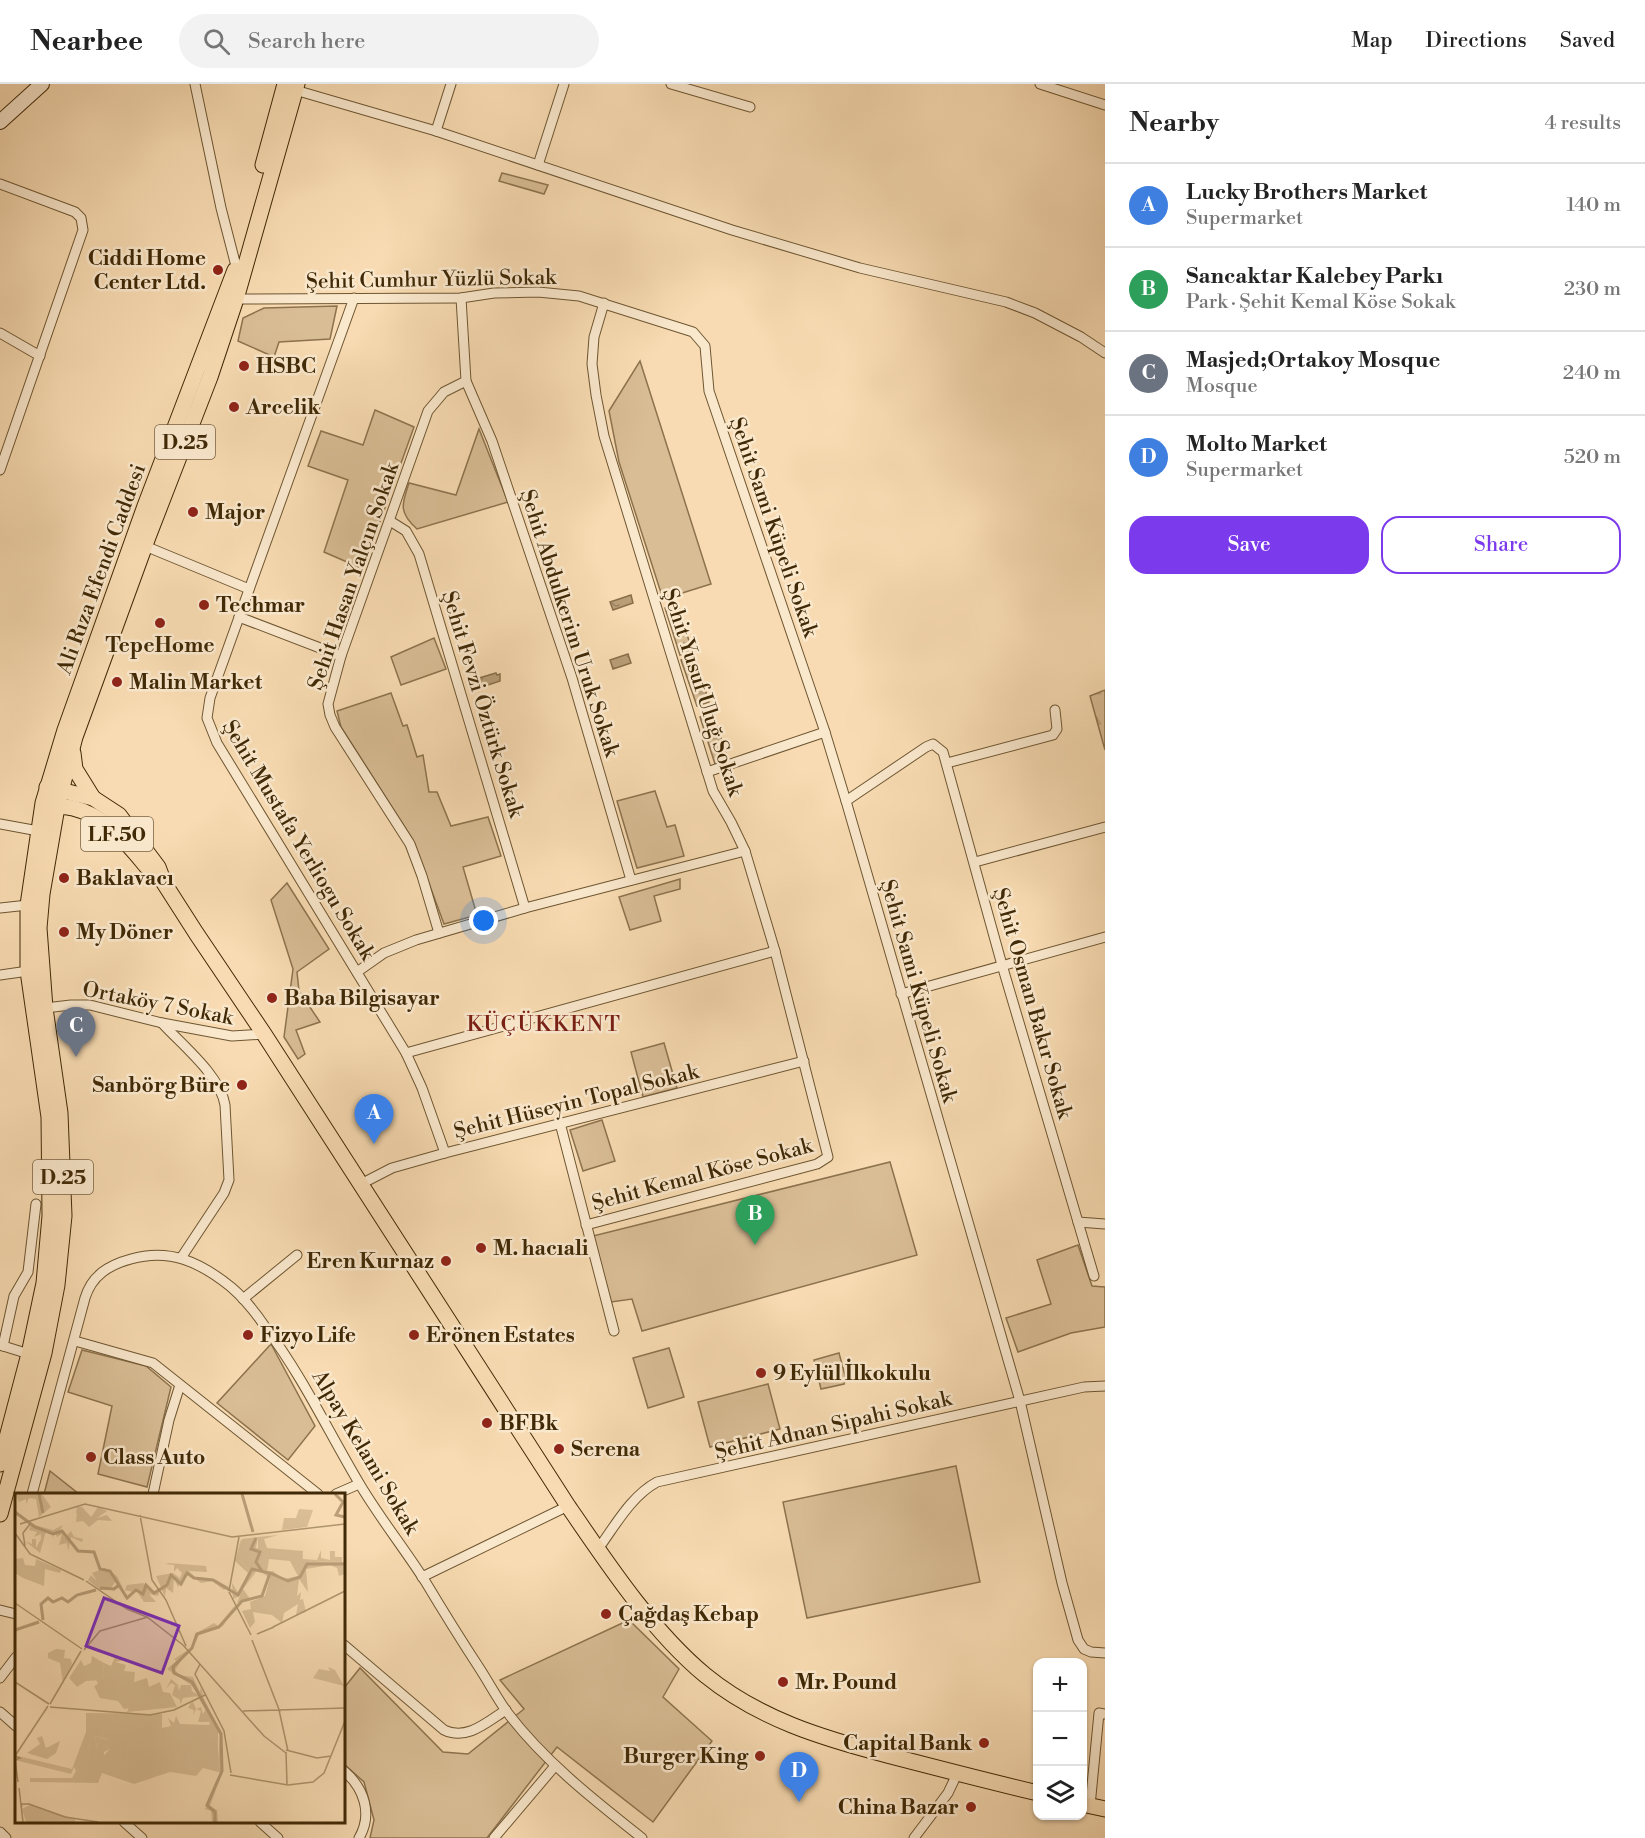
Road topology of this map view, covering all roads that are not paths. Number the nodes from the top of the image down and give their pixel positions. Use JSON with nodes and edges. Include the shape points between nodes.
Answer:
{"nodes":[{"id":1,"x":42,"y":84,"type":"edge"},
{"id":2,"x":195,"y":84,"type":"edge"},
{"id":3,"x":451,"y":84,"type":"edge"},
{"id":4,"x":564,"y":84,"type":"edge"},
{"id":5,"x":671,"y":84,"type":"edge"},
{"id":6,"x":1040,"y":84,"type":"edge"},
{"id":7,"x":292,"y":86,"type":"edge"},
{"id":8,"x":1073,"y":89,"type":"edge"},
{"id":9,"x":1105,"y":105,"type":"edge"},
{"id":10,"x":750,"y":107,"type":"dead end"},
{"id":11,"x":1,"y":119,"type":"edge"},
{"id":12,"x":436,"y":131,"type":"junction"},
{"id":13,"x":538,"y":165,"type":"junction"},
{"id":14,"x":0,"y":184,"type":"edge"},
{"id":15,"x":236,"y":266,"type":"junction"},
{"id":16,"x":354,"y":298,"type":"junction"},
{"id":17,"x":461,"y":298,"type":"junction"},
{"id":18,"x":236,"y":299,"type":"junction"},
{"id":19,"x":604,"y":303,"type":"junction"},
{"id":20,"x":693,"y":332,"type":"joint"},
{"id":21,"x":0,"y":333,"type":"edge"},
{"id":22,"x":1105,"y":353,"type":"edge"},
{"id":23,"x":40,"y":356,"type":"junction"},
{"id":24,"x":466,"y":381,"type":"junction"},
{"id":25,"x":0,"y":470,"type":"edge"},
{"id":26,"x":390,"y":521,"type":"junction"},
{"id":27,"x":145,"y":546,"type":"junction"},
{"id":28,"x":249,"y":589,"type":"junction"},
{"id":29,"x":239,"y":617,"type":"junction"},
{"id":30,"x":341,"y":656,"type":"junction"},
{"id":31,"x":1056,"y":710,"type":"dead end"},
{"id":32,"x":825,"y":732,"type":"junction"},
{"id":33,"x":73,"y":747,"type":"junction"},
{"id":34,"x":947,"y":763,"type":"junction"},
{"id":35,"x":707,"y":772,"type":"junction"},
{"id":36,"x":54,"y":789,"type":"junction"},
{"id":37,"x":93,"y":798,"type":"junction"},
{"id":38,"x":846,"y":801,"type":"junction"},
{"id":39,"x":50,"y":805,"type":"junction"},
{"id":40,"x":0,"y":824,"type":"edge"},
{"id":41,"x":1105,"y":827,"type":"edge"},
{"id":42,"x":45,"y":833,"type":"junction"},
{"id":43,"x":745,"y":851,"type":"junction"},
{"id":44,"x":975,"y":862,"type":"junction"},
{"id":45,"x":631,"y":880,"type":"junction"},
{"id":46,"x":164,"y":883,"type":"junction"},
{"id":47,"x":28,"y":905,"type":"junction"},
{"id":48,"x":0,"y":908,"type":"edge"},
{"id":49,"x":525,"y":908,"type":"junction"},
{"id":50,"x":439,"y":933,"type":"junction"},
{"id":51,"x":1104,"y":940,"type":"edge"},
{"id":52,"x":775,"y":951,"type":"junction"},
{"id":53,"x":1002,"y":966,"type":"junction"},
{"id":54,"x":28,"y":971,"type":"junction"},
{"id":55,"x":357,"y":972,"type":"junction"},
{"id":56,"x":0,"y":975,"type":"edge"},
{"id":57,"x":901,"y":994,"type":"junction"},
{"id":58,"x":45,"y":1008,"type":"junction"},
{"id":59,"x":162,"y":1023,"type":"junction"},
{"id":60,"x":264,"y":1034,"type":"junction"},
{"id":61,"x":406,"y":1053,"type":"junction"},
{"id":62,"x":804,"y":1061,"type":"junction"},
{"id":63,"x":560,"y":1123,"type":"junction"},
{"id":64,"x":444,"y":1153,"type":"junction"},
{"id":65,"x":828,"y":1157,"type":"joint"},
{"id":66,"x":361,"y":1184,"type":"junction"},
{"id":67,"x":36,"y":1204,"type":"dead end"},
{"id":68,"x":1078,"y":1222,"type":"junction"},
{"id":69,"x":1105,"y":1224,"type":"edge"},
{"id":70,"x":586,"y":1225,"type":"junction"},
{"id":71,"x":297,"y":1255,"type":"dead end"},
{"id":72,"x":181,"y":1258,"type":"junction"},
{"id":73,"x":1094,"y":1276,"type":"dead end"},
{"id":74,"x":243,"y":1299,"type":"junction"},
{"id":75,"x":614,"y":1331,"type":"dead end"},
{"id":76,"x":75,"y":1341,"type":"junction"},
{"id":77,"x":2,"y":1346,"type":"edge"},
{"id":78,"x":29,"y":1354,"type":"junction"},
{"id":79,"x":180,"y":1385,"type":"junction"},
{"id":80,"x":1105,"y":1386,"type":"edge"},
{"id":81,"x":1020,"y":1401,"type":"junction"},
{"id":82,"x":0,"y":1464,"type":"edge"},
{"id":83,"x":359,"y":1484,"type":"junction"},
{"id":84,"x":154,"y":1491,"type":"edge"},
{"id":85,"x":32,"y":1493,"type":"edge"},
{"id":86,"x":317,"y":1493,"type":"edge"},
{"id":87,"x":338,"y":1493,"type":"edge"},
{"id":88,"x":568,"y":1506,"type":"junction"},
{"id":89,"x":0,"y":1514,"type":"edge"},
{"id":90,"x":598,"y":1549,"type":"junction"},
{"id":91,"x":422,"y":1577,"type":"junction"},
{"id":92,"x":0,"y":1610,"type":"edge"},
{"id":93,"x":15,"y":1614,"type":"edge"},
{"id":94,"x":345,"y":1647,"type":"edge"},
{"id":95,"x":1105,"y":1653,"type":"edge"},
{"id":96,"x":15,"y":1658,"type":"edge"},
{"id":97,"x":0,"y":1678,"type":"edge"},
{"id":98,"x":506,"y":1710,"type":"junction"},
{"id":99,"x":0,"y":1712,"type":"edge"},
{"id":100,"x":1105,"y":1714,"type":"edge"},
{"id":101,"x":15,"y":1725,"type":"edge"},
{"id":102,"x":555,"y":1766,"type":"junction"},
{"id":103,"x":345,"y":1772,"type":"edge"},
{"id":104,"x":957,"y":1774,"type":"junction"},
{"id":105,"x":1033,"y":1792,"type":"edge"},
{"id":106,"x":1092,"y":1806,"type":"edge"},
{"id":107,"x":126,"y":1823,"type":"edge"},
{"id":108,"x":262,"y":1823,"type":"edge"},
{"id":109,"x":630,"y":1829,"type":"junction"},
{"id":110,"x":0,"y":1832,"type":"edge"},
{"id":111,"x":6,"y":1838,"type":"edge"},
{"id":112,"x":142,"y":1838,"type":"edge"},
{"id":113,"x":278,"y":1838,"type":"edge"},
{"id":114,"x":359,"y":1838,"type":"edge"},
{"id":115,"x":494,"y":1838,"type":"edge"},
{"id":116,"x":623,"y":1838,"type":"edge"},
{"id":117,"x":642,"y":1838,"type":"edge"},
{"id":118,"x":914,"y":1838,"type":"edge"}],
"edges":[{"from":1,"to":11,"type":"main road"},
{"from":2,"to":15,"type":"street"},
{"from":3,"to":12,"type":"street"},
{"from":4,"to":13,"type":"street"},
{"from":5,"to":10,"type":"street"},
{"from":6,"to":8,"type":"street"},
{"from":7,"to":12,"type":"street"},
{"from":7,"to":15,"type":"main road","name":"Ali Rıza Efendi Caddesi","number":"D.25"},
{"from":7,"to":18,"type":"main road","name":"Ali Rıza Efendi Caddesi","number":"D.25"},
{"from":8,"to":9,"type":"street"},
{"from":12,"to":13,"type":"street"},
{"from":13,"to":22,"type":"street","via":[[860,268],[1006,302],[1035,313]]},
{"from":14,"to":23,"type":"street","via":[[69,209],[78,214],[83,224],[83,235]]},
{"from":15,"to":36,"type":"main road","name":"Ali Rıza Efendi Caddesi","number":"D.25","via":[[65,730]]},
{"from":16,"to":17,"type":"street","name":"Şehit Cumhur Yüzlü Sokak"},
{"from":16,"to":18,"type":"street","name":"Şehit Cumhur Yüzlü Sokak"},
{"from":16,"to":28,"type":"street","name":"Şehit Mustafa Yerliogu Sokak"},
{"from":17,"to":19,"type":"street","name":"Şehit Cumhur Yüzlü Sokak","via":[[538,292]]},
{"from":17,"to":24,"type":"street"},
{"from":18,"to":27,"type":"main road","name":"Ali Rıza Efendi Caddesi","number":"D.25"},
{"from":19,"to":20,"type":"street","name":"Şehit Cumhur Yüzlü Sokak"},
{"from":19,"to":35,"type":"street","name":"Şehit Yusuf Uluğ Sokak","via":[[592,352],[599,413]]},
{"from":20,"to":32,"type":"street","name":"Şehit Sami Küpeli Sokak","via":[[705,346],[709,392]]},
{"from":21,"to":23,"type":"street"},
{"from":23,"to":25,"type":"street"},
{"from":24,"to":26,"type":"street","name":"Şehit Hasan Yalçın Sokak","via":[[444,392],[428,411]]},
{"from":24,"to":45,"type":"street","name":"Şehit Abdulkerim Uruk Sokak","via":[[492,441],[572,678]]},
{"from":26,"to":30,"type":"street","name":"Şehit Hasan Yalçın Sokak"},
{"from":26,"to":49,"type":"street","name":"Şehit Fevzi Öztürk Sokak","via":[[406,531],[419,554]]},
{"from":27,"to":28,"type":"street"},
{"from":27,"to":33,"type":"main road","name":"Ali Rıza Efendi Caddesi","number":"D.25"},
{"from":28,"to":29,"type":"street","name":"Şehit Mustafa Yerliogu Sokak"},
{"from":29,"to":30,"type":"street"},
{"from":29,"to":55,"type":"street","name":"Şehit Mustafa Yerliogu Sokak","via":[[210,698],[208,725]]},
{"from":30,"to":50,"type":"street","name":"Şehit Hasan Yalçın Sokak","via":[[329,700],[330,715],[410,844]]},
{"from":31,"to":34,"type":"street","via":[[1057,729],[1053,735]]},
{"from":32,"to":35,"type":"street"},
{"from":32,"to":38,"type":"street","name":"Şehit Sami Küpeli Sokak"},
{"from":33,"to":36,"type":"main road","name":"Ali Rıza Efendi Caddesi","number":"D.25"},
{"from":33,"to":37,"type":"main road","via":[[75,769]]},
{"from":34,"to":38,"type":"street","name":"Şehit Osman Bakır Sokak","via":[[943,752],[933,744]]},
{"from":34,"to":44,"type":"street","name":"Şehit Osman Bakır Sokak"},
{"from":35,"to":43,"type":"street","name":"Şehit Yusuf Uluğ Sokak"},
{"from":36,"to":37,"type":"main road","number":"LF.50"},
{"from":36,"to":39,"type":"main road","name":"Ali Rıza Efendi Caddesi","number":"D.25"},
{"from":37,"to":46,"type":"main road","number":"LF.50","via":[[119,815],[158,867]]},
{"from":38,"to":57,"type":"street","name":"Şehit Sami Küpeli Sokak"},
{"from":39,"to":42,"type":"main road","name":"Ali Rıza Efendi Caddesi","number":"D.25"},
{"from":39,"to":46,"type":"main road","number":"LF.50","via":[[70,807],[98,818]]},
{"from":40,"to":42,"type":"street"},
{"from":41,"to":44,"type":"street"},
{"from":42,"to":47,"type":"main road","number":"D.25"},
{"from":42,"to":58,"type":"main road","number":"D.25","via":[[39,928]]},
{"from":43,"to":45,"type":"street"},
{"from":43,"to":52,"type":"street","name":"Şehit Yusuf Uluğ Sokak"},
{"from":44,"to":53,"type":"street","name":"Şehit Osman Bakır Sokak"},
{"from":45,"to":49,"type":"street"},
{"from":46,"to":60,"type":"main road","number":"LF.50"},
{"from":47,"to":48,"type":"street"},
{"from":47,"to":54,"type":"main road","number":"D.25"},
{"from":49,"to":50,"type":"street"},
{"from":50,"to":55,"type":"street","via":[[398,946]]},
{"from":51,"to":53,"type":"street"},
{"from":52,"to":61,"type":"street"},
{"from":52,"to":62,"type":"street","name":"Şehit Yusuf Uluğ Sokak"},
{"from":53,"to":57,"type":"street"},
{"from":53,"to":68,"type":"street","name":"Şehit Osman Bakır Sokak"},
{"from":54,"to":56,"type":"street"},
{"from":54,"to":78,"type":"main road","number":"D.25","via":[[49,1117],[50,1216],[44,1283]]},
{"from":55,"to":61,"type":"street","name":"Şehit Mustafa Yerliogu Sokak"},
{"from":57,"to":81,"type":"street","name":"Şehit Sami Küpeli Sokak"},
{"from":58,"to":59,"type":"street","name":"Ortaköy 7 Sokak","via":[[90,1005]]},
{"from":58,"to":89,"type":"main road","number":"D.25","via":[[60,1113],[64,1216],[57,1285],[44,1353]]},
{"from":59,"to":60,"type":"street","name":"Ortaköy 7 Sokak","via":[[232,1036]]},
{"from":59,"to":72,"type":"street","via":[[216,1082],[225,1105],[229,1180]]},
{"from":60,"to":66,"type":"main road","number":"LF.50"},
{"from":61,"to":64,"type":"street","name":"Şehit Mustafa Yerliogu Sokak"},
{"from":62,"to":63,"type":"street","name":"Şehit Hüseyin Topal Sokak"},
{"from":62,"to":65,"type":"street","name":"Şehit Yusuf Uluğ Sokak"},
{"from":63,"to":64,"type":"street","name":"Şehit Hüseyin Topal Sokak"},
{"from":63,"to":70,"type":"street"},
{"from":64,"to":66,"type":"street","name":"Şehit Hüseyin Topal Sokak","via":[[392,1168]]},
{"from":65,"to":70,"type":"street","name":"Şehit Kemal Köse Sokak","via":[[818,1164]]},
{"from":66,"to":88,"type":"main road","number":"LF.50"},
{"from":67,"to":77,"type":"street","via":[[28,1272],[14,1296]]},
{"from":68,"to":69,"type":"street"},
{"from":68,"to":73,"type":"street","name":"Şehit Osman Bakır Sokak"},
{"from":70,"to":75,"type":"street"},
{"from":71,"to":74,"type":"street"},
{"from":72,"to":74,"type":"street","name":"Alpay Kelami Sokak","via":[[210,1272]]},
{"from":72,"to":76,"type":"street","name":"Alpay Kelami Sokak","via":[[146,1255],[101,1272],[87,1290]]},
{"from":74,"to":83,"type":"street","name":"Alpay Kelami Sokak","via":[[277,1342]]},
{"from":76,"to":79,"type":"street","via":[[153,1363]]},
{"from":76,"to":85,"type":"street","name":"Alpay Kelami Sokak"},
{"from":77,"to":78,"type":"street"},
{"from":78,"to":82,"type":"main road","number":"D.25"},
{"from":79,"to":84,"type":"street"},
{"from":79,"to":86,"type":"street"},
{"from":80,"to":81,"type":"street","name":"Şehit Adnan Sipahi Sokak"},
{"from":81,"to":90,"type":"street","name":"Şehit Adnan Sipahi Sokak","via":[[657,1482],[637,1496]]},
{"from":81,"to":95,"type":"street","name":"Şehit Sami Küpeli Sokak","via":[[1078,1640],[1084,1649]]},
{"from":83,"to":87,"type":"street"},
{"from":83,"to":91,"type":"street","name":"Alpay Kelami Sokak"},
{"from":88,"to":90,"type":"main road","number":"LF.50"},
{"from":88,"to":91,"type":"street"},
{"from":90,"to":104,"type":"main road","number":"LF.50","via":[[677,1648],[705,1675],[754,1708],[826,1739]]},
{"from":91,"to":98,"type":"street","name":"Alpay Kelami Sokak"},
{"from":92,"to":93,"type":"street"},
{"from":94,"to":98,"type":"street","via":[[451,1733],[466,1734]]},
{"from":96,"to":97,"type":"street"},
{"from":98,"to":102,"type":"street","name":"Alpay Kelami Sokak"},
{"from":99,"to":101,"type":"street"},
{"from":100,"to":106,"type":"street","via":[[1099,1713]]},
{"from":102,"to":109,"type":"street","name":"Alpay Kelami Sokak"},
{"from":102,"to":115,"type":"street"},
{"from":103,"to":114,"type":"street","via":[[364,1799],[364,1826]]},
{"from":104,"to":105,"type":"main road","number":"LF.50"},
{"from":104,"to":118,"type":"street","via":[[948,1793]]},
{"from":107,"to":112,"type":"street"},
{"from":108,"to":113,"type":"street"},
{"from":109,"to":116,"type":"street"},
{"from":109,"to":117,"type":"street","name":"Alpay Kelami Sokak"},
{"from":110,"to":111,"type":"street"}]}
